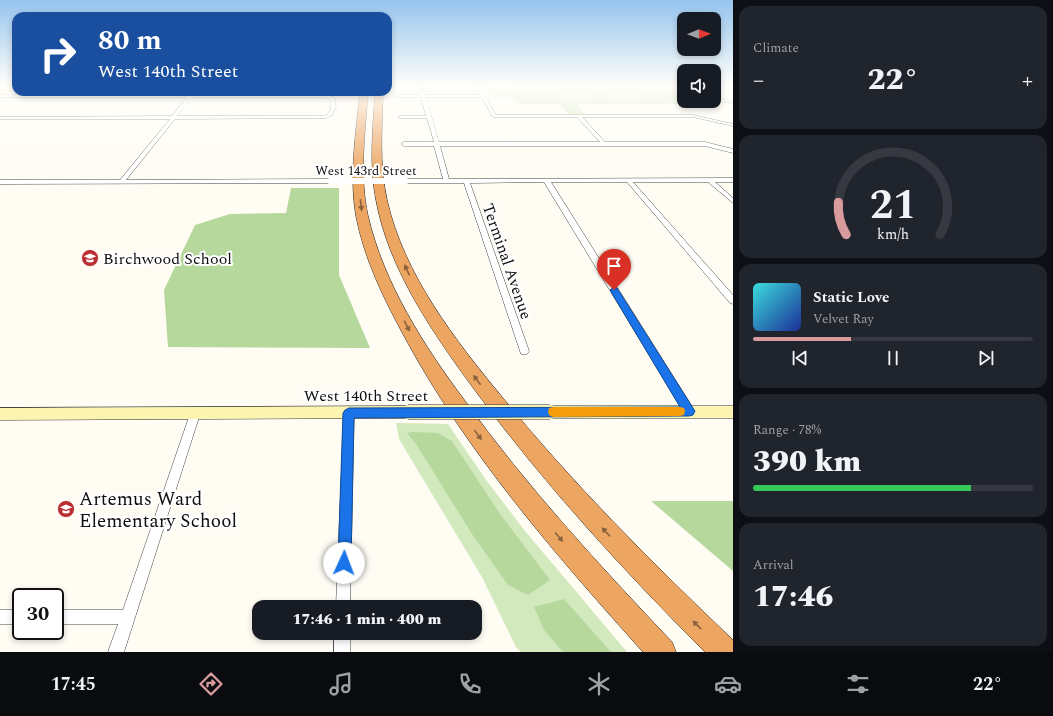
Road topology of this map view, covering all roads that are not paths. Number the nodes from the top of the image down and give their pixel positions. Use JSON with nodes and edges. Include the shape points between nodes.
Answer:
{"nodes":[{"id":1,"x":176,"y":115,"type":"edge"},
{"id":2,"x":330,"y":115,"type":"edge"},
{"id":3,"x":355,"y":115,"type":"edge"},
{"id":4,"x":362,"y":115,"type":"edge"},
{"id":5,"x":379,"y":115,"type":"edge"},
{"id":6,"x":385,"y":115,"type":"edge"},
{"id":7,"x":494,"y":115,"type":"edge"},
{"id":8,"x":577,"y":116,"type":"junction"},
{"id":9,"x":400,"y":117,"type":"dead end"},
{"id":10,"x":430,"y":117,"type":"joint"},
{"id":11,"x":0,"y":118,"type":"edge"},
{"id":12,"x":174,"y":118,"type":"junction"},
{"id":13,"x":733,"y":125,"type":"edge"},
{"id":14,"x":602,"y":143,"type":"junction"},
{"id":15,"x":404,"y":144,"type":"dead end"},
{"id":16,"x":437,"y":144,"type":"junction"},
{"id":17,"x":733,"y":150,"type":"edge"},
{"id":18,"x":359,"y":153,"type":"junction"},
{"id":19,"x":546,"y":180,"type":"junction"},
{"id":20,"x":628,"y":180,"type":"junction"},
{"id":21,"x":709,"y":180,"type":"junction"},
{"id":22,"x":733,"y":180,"type":"edge"},
{"id":23,"x":447,"y":181,"type":"junction"},
{"id":24,"x":466,"y":181,"type":"junction"},
{"id":25,"x":0,"y":182,"type":"edge"},
{"id":26,"x":121,"y":182,"type":"junction"},
{"id":27,"x":379,"y":185,"type":"junction"},
{"id":28,"x":733,"y":201,"type":"edge"},
{"id":29,"x":733,"y":301,"type":"edge"},
{"id":30,"x":524,"y":351,"type":"dead end"},
{"id":31,"x":689,"y":411,"type":"junction"},
{"id":32,"x":733,"y":412,"type":"edge"},
{"id":33,"x":349,"y":413,"type":"junction"},
{"id":34,"x":0,"y":414,"type":"edge"},
{"id":35,"x":195,"y":414,"type":"junction"},
{"id":36,"x":343,"y":600,"type":"edge"},
{"id":37,"x":0,"y":617,"type":"edge"},
{"id":38,"x":12,"y":617,"type":"edge"},
{"id":39,"x":64,"y":617,"type":"edge"},
{"id":40,"x":128,"y":618,"type":"junction"},
{"id":41,"x":342,"y":640,"type":"edge"},
{"id":42,"x":116,"y":652,"type":"edge"},
{"id":43,"x":342,"y":652,"type":"edge"},
{"id":44,"x":662,"y":652,"type":"edge"},
{"id":45,"x":725,"y":652,"type":"edge"}],
"edges":[{"from":1,"to":12,"type":"street"},
{"from":2,"to":12,"type":"street"},
{"from":3,"to":18,"type":"highway"},
{"from":4,"to":18,"type":"highway"},
{"from":5,"to":27,"type":"highway"},
{"from":6,"to":27,"type":"highway","via":[[385,150]]},
{"from":7,"to":8,"type":"street"},
{"from":8,"to":13,"type":"street","via":[[693,116]]},
{"from":8,"to":14,"type":"street"},
{"from":9,"to":10,"type":"street"},
{"from":10,"to":16,"type":"street"},
{"from":11,"to":12,"type":"street"},
{"from":12,"to":26,"type":"street"},
{"from":14,"to":16,"type":"street"},
{"from":14,"to":17,"type":"street","via":[[705,144]]},
{"from":15,"to":16,"type":"street"},
{"from":16,"to":23,"type":"street"},
{"from":18,"to":44,"type":"highway","one_way":true,"via":[[360,200],[369,239],[389,292],[428,364],[506,475]]},
{"from":19,"to":20,"type":"street","name":"West 143rd Street"},
{"from":19,"to":24,"type":"street","name":"West 143rd Street"},
{"from":19,"to":31,"type":"street"},
{"from":20,"to":21,"type":"street","name":"West 143rd Street"},
{"from":20,"to":29,"type":"street"},
{"from":21,"to":22,"type":"street","name":"West 143rd Street"},
{"from":21,"to":28,"type":"street"},
{"from":23,"to":24,"type":"street","name":"West 143rd Street"},
{"from":23,"to":26,"type":"street","name":"West 143rd Street","bridge":true},
{"from":24,"to":30,"type":"street","name":"Terminal Avenue"},
{"from":25,"to":26,"type":"street","name":"West 143rd Street"},
{"from":45,"to":27,"type":"highway","one_way":true,"via":[[573,496],[511,425],[478,381],[450,343],[413,282],[400,256],[385,214]]},
{"from":31,"to":32,"type":"street","name":"West 140th Street"},
{"from":31,"to":33,"type":"street","name":"West 140th Street","bridge":true},
{"from":33,"to":35,"type":"street","name":"West 140th Street"},
{"from":33,"to":36,"type":"street"},
{"from":34,"to":35,"type":"street","name":"West 140th Street"},
{"from":35,"to":40,"type":"street"},
{"from":37,"to":38,"type":"street"},
{"from":39,"to":40,"type":"street"},
{"from":40,"to":42,"type":"street"},
{"from":41,"to":43,"type":"street"}]}
